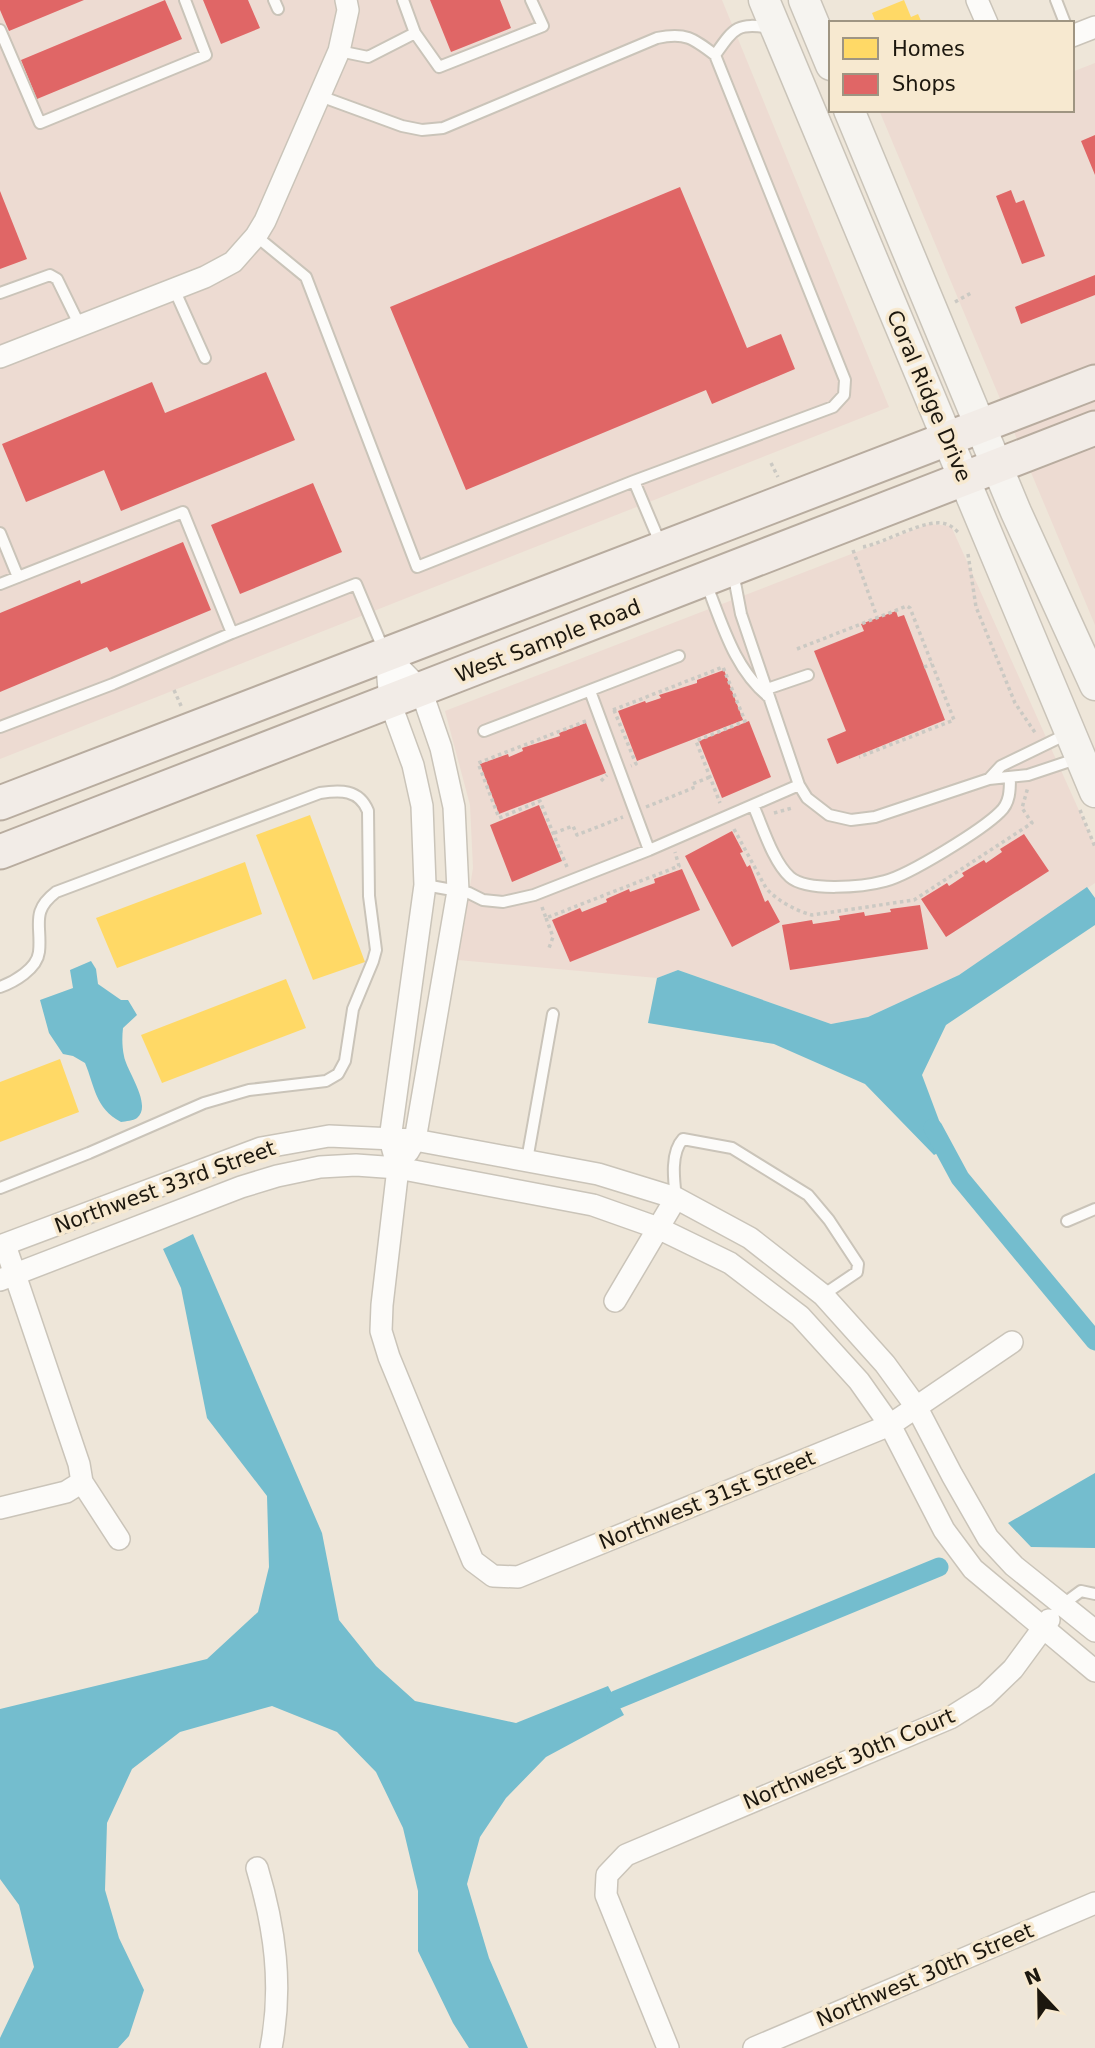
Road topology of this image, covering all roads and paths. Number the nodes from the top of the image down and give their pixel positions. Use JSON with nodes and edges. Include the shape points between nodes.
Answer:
{"nodes":[{"id":1,"x":185,"y":0,"type":"edge"},
{"id":2,"x":346,"y":0,"type":"edge"},
{"id":3,"x":403,"y":0,"type":"edge"},
{"id":4,"x":531,"y":0,"type":"edge"},
{"id":5,"x":764,"y":0,"type":"edge"},
{"id":6,"x":804,"y":0,"type":"edge"},
{"id":7,"x":977,"y":0,"type":"edge"},
{"id":8,"x":1056,"y":0,"type":"edge"},
{"id":9,"x":986,"y":21,"type":"edge"},
{"id":10,"x":1064,"y":21,"type":"edge"},
{"id":11,"x":1095,"y":27,"type":"edge"},
{"id":12,"x":776,"y":29,"type":"junction"},
{"id":13,"x":0,"y":30,"type":"edge"},
{"id":14,"x":415,"y":33,"type":"junction"},
{"id":15,"x":1074,"y":35,"type":"edge"},
{"id":16,"x":339,"y":51,"type":"junction"},
{"id":17,"x":715,"y":55,"type":"junction"},
{"id":18,"x":829,"y":60,"type":"edge"},
{"id":19,"x":320,"y":96,"type":"junction"},
{"id":20,"x":850,"y":112,"type":"edge"},
{"id":21,"x":256,"y":236,"type":"junction"},
{"id":22,"x":174,"y":289,"type":"junction"},
{"id":23,"x":0,"y":293,"type":"edge"},
{"id":24,"x":971,"y":293,"type":"dead end"},
{"id":25,"x":955,"y":302,"type":"dead end"},
{"id":26,"x":80,"y":326,"type":"junction"},
{"id":27,"x":0,"y":357,"type":"edge"},
{"id":28,"x":205,"y":358,"type":"dead end"},
{"id":29,"x":1095,"y":382,"type":"edge"},
{"id":30,"x":980,"y":426,"type":"junction"},
{"id":31,"x":1095,"y":428,"type":"edge"},
{"id":32,"x":946,"y":439,"type":"junction"},
{"id":33,"x":771,"y":463,"type":"dead end"},
{"id":34,"x":997,"y":466,"type":"junction"},
{"id":35,"x":964,"y":479,"type":"junction"},
{"id":36,"x":634,"y":481,"type":"junction"},
{"id":37,"x":780,"y":482,"type":"dead end"},
{"id":38,"x":0,"y":533,"type":"edge"},
{"id":39,"x":663,"y":548,"type":"junction"},
{"id":40,"x":853,"y":550,"type":"dead end"},
{"id":41,"x":719,"y":575,"type":"junction"},
{"id":42,"x":18,"y":577,"type":"junction"},
{"id":43,"x":0,"y":584,"type":"edge"},
{"id":44,"x":877,"y":617,"type":"junction"},
{"id":45,"x":232,"y":633,"type":"junction"},
{"id":46,"x":797,"y":649,"type":"dead end"},
{"id":47,"x":386,"y":654,"type":"junction"},
{"id":48,"x":679,"y":656,"type":"dead end"},
{"id":49,"x":932,"y":664,"type":"junction"},
{"id":50,"x":924,"y":667,"type":"dead end"},
{"id":51,"x":1093,"y":674,"type":"edge"},
{"id":52,"x":808,"y":676,"type":"dead end"},
{"id":53,"x":174,"y":690,"type":"dead end"},
{"id":54,"x":421,"y":690,"type":"junction"},
{"id":55,"x":590,"y":691,"type":"junction"},
{"id":56,"x":768,"y":693,"type":"junction"},
{"id":57,"x":390,"y":702,"type":"junction"},
{"id":58,"x":184,"y":713,"type":"dead end"},
{"id":59,"x":599,"y":716,"type":"junction"},
{"id":60,"x":0,"y":727,"type":"edge"},
{"id":61,"x":484,"y":731,"type":"dead end"},
{"id":62,"x":1075,"y":745,"type":"junction"},
{"id":63,"x":859,"y":757,"type":"dead end"},
{"id":64,"x":710,"y":777,"type":"junction"},
{"id":65,"x":1010,"y":777,"type":"junction"},
{"id":66,"x":989,"y":779,"type":"junction"},
{"id":67,"x":1032,"y":783,"type":"dead end"},
{"id":68,"x":799,"y":785,"type":"junction"},
{"id":69,"x":1095,"y":792,"type":"edge"},
{"id":70,"x":0,"y":803,"type":"edge"},
{"id":71,"x":753,"y":805,"type":"junction"},
{"id":72,"x":635,"y":812,"type":"junction"},
{"id":73,"x":727,"y":816,"type":"junction"},
{"id":74,"x":553,"y":834,"type":"junction"},
{"id":75,"x":686,"y":847,"type":"dead end"},
{"id":76,"x":649,"y":850,"type":"junction"},
{"id":77,"x":0,"y":852,"type":"edge"},
{"id":78,"x":567,"y":868,"type":"dead end"},
{"id":79,"x":425,"y":884,"type":"junction"},
{"id":80,"x":458,"y":891,"type":"junction"},
{"id":81,"x":536,"y":894,"type":"junction"},
{"id":82,"x":546,"y":918,"type":"junction"},
{"id":83,"x":549,"y":948,"type":"dead end"},
{"id":84,"x":1,"y":983,"type":"edge"},
{"id":85,"x":553,"y":1014,"type":"dead end"},
{"id":86,"x":390,"y":1139,"type":"junction"},
{"id":87,"x":415,"y":1140,"type":"junction"},
{"id":88,"x":527,"y":1160,"type":"junction"},
{"id":89,"x":398,"y":1168,"type":"junction"},
{"id":90,"x":0,"y":1188,"type":"edge"},
{"id":91,"x":676,"y":1198,"type":"junction"},
{"id":92,"x":1095,"y":1209,"type":"edge"},
{"id":93,"x":1068,"y":1220,"type":"dead end"},
{"id":94,"x":658,"y":1228,"type":"junction"},
{"id":95,"x":2,"y":1245,"type":"edge"},
{"id":96,"x":8,"y":1278,"type":"edge"},
{"id":97,"x":823,"y":1295,"type":"junction"},
{"id":98,"x":615,"y":1301,"type":"dead end"},
{"id":99,"x":1012,"y":1342,"type":"dead end"},
{"id":100,"x":918,"y":1408,"type":"junction"},
{"id":101,"x":890,"y":1425,"type":"junction"},
{"id":102,"x":82,"y":1482,"type":"junction"},
{"id":103,"x":0,"y":1508,"type":"edge"},
{"id":104,"x":119,"y":1539,"type":"dead end"},
{"id":105,"x":1095,"y":1594,"type":"edge"},
{"id":106,"x":1062,"y":1605,"type":"junction"},
{"id":107,"x":1042,"y":1628,"type":"junction"},
{"id":108,"x":1095,"y":1631,"type":"edge"},
{"id":109,"x":1095,"y":1671,"type":"edge"},
{"id":110,"x":257,"y":1868,"type":"dead end"},
{"id":111,"x":1095,"y":1903,"type":"edge"},
{"id":112,"x":271,"y":2048,"type":"edge"},
{"id":113,"x":668,"y":2048,"type":"edge"},
{"id":114,"x":754,"y":2048,"type":"edge"}],
"edges":[{"from":1,"to":13,"type":"lane","via":[[206,55],[40,123]]},
{"from":2,"to":16,"type":"street"},
{"from":3,"to":14,"type":"lane"},
{"from":4,"to":14,"type":"lane","via":[[543,26],[439,67]]},
{"from":5,"to":12,"type":"main road","name":"Coral Ridge Drive"},
{"from":6,"to":18,"type":"main road"},
{"from":7,"to":9,"type":"street"},
{"from":8,"to":10,"type":"lane"},
{"from":11,"to":15,"type":"street"},
{"from":12,"to":17,"type":"lane","via":[[743,25],[733,30]]},
{"from":12,"to":32,"type":"main road","name":"Coral Ridge Drive"},
{"from":14,"to":16,"type":"lane","via":[[368,57]]},
{"from":16,"to":19,"type":"street"},
{"from":17,"to":19,"type":"lane","via":[[694,39],[675,34],[657,38],[443,128],[402,126]]},
{"from":17,"to":36,"type":"lane","via":[[845,380],[845,395],[832,407]]},
{"from":19,"to":21,"type":"street"},
{"from":20,"to":30,"type":"main road","name":"Coral Ridge Drive"},
{"from":21,"to":22,"type":"street","via":[[233,262]]},
{"from":21,"to":36,"type":"lane","via":[[306,277],[417,567]]},
{"from":22,"to":26,"type":"street"},
{"from":22,"to":28,"type":"lane"},
{"from":23,"to":26,"type":"lane","via":[[50,275],[57,279]]},
{"from":24,"to":25,"type":"path"},
{"from":26,"to":27,"type":"street"},
{"from":29,"to":30,"type":"main road"},
{"from":30,"to":32,"type":"main road"},
{"from":30,"to":34,"type":"main road","name":"Coral Ridge Drive"},
{"from":31,"to":34,"type":"main road","name":"West Sample Road"},
{"from":32,"to":35,"type":"main road","name":"Coral Ridge Drive"},
{"from":32,"to":39,"type":"main road"},
{"from":33,"to":37,"type":"path"},
{"from":34,"to":35,"type":"main road","name":"West Sample Road"},
{"from":34,"to":51,"type":"main road","name":"Coral Ridge Drive"},
{"from":35,"to":41,"type":"main road","name":"West Sample Road"},
{"from":35,"to":62,"type":"main road","name":"Coral Ridge Drive"},
{"from":36,"to":39,"type":"lane"},
{"from":38,"to":42,"type":"lane"},
{"from":39,"to":47,"type":"main road"},
{"from":40,"to":44,"type":"path"},
{"from":41,"to":54,"type":"main road","name":"West Sample Road"},
{"from":41,"to":56,"type":"lane","via":[[741,614]]},
{"from":41,"to":56,"type":"lane","via":[[736,656],[753,685]]},
{"from":42,"to":43,"type":"lane"},
{"from":42,"to":45,"type":"lane","via":[[183,512]]},
{"from":44,"to":46,"type":"path"},
{"from":44,"to":49,"type":"path","via":[[908,607]]},
{"from":45,"to":47,"type":"lane","via":[[356,584]]},
{"from":45,"to":60,"type":"lane"},
{"from":47,"to":54,"type":"street"},
{"from":47,"to":57,"type":"street"},
{"from":47,"to":70,"type":"main road"},
{"from":48,"to":55,"type":"lane"},
{"from":49,"to":50,"type":"path"},
{"from":49,"to":63,"type":"path","via":[[954,720]]},
{"from":52,"to":56,"type":"lane"},
{"from":53,"to":58,"type":"path"},
{"from":54,"to":57,"type":"main road","name":"West Sample Road"},
{"from":54,"to":80,"type":"street","via":[[441,748],[454,807]]},
{"from":55,"to":59,"type":"lane"},
{"from":55,"to":61,"type":"lane"},
{"from":56,"to":68,"type":"lane"},
{"from":57,"to":77,"type":"main road","name":"West Sample Road"},
{"from":57,"to":79,"type":"street","via":[[422,806]]},
{"from":59,"to":64,"type":"path","via":[[723,667],[745,721],[696,741]]},
{"from":59,"to":72,"type":"lane"},
{"from":59,"to":74,"type":"path","via":[[478,763],[499,818],[540,801]]},
{"from":62,"to":65,"type":"lane","via":[[1028,775]]},
{"from":62,"to":66,"type":"lane","via":[[1001,766]]},
{"from":62,"to":69,"type":"main road","name":"Coral Ridge Drive"},
{"from":64,"to":72,"type":"path"},
{"from":64,"to":73,"type":"path"},
{"from":65,"to":66,"type":"lane"},
{"from":65,"to":71,"type":"lane","via":[[1010,794],[1002,811],[905,873],[884,881],[820,888],[790,877]]},
{"from":66,"to":68,"type":"lane","via":[[875,817],[850,820],[829,815],[807,798]]},
{"from":67,"to":73,"type":"path","via":[[1026,789],[1023,808],[1032,823],[914,900],[812,915],[771,894]]},
{"from":68,"to":71,"type":"lane"},
{"from":71,"to":73,"type":"lane"},
{"from":72,"to":74,"type":"path","via":[[577,835],[573,826]]},
{"from":72,"to":76,"type":"lane"},
{"from":73,"to":76,"type":"lane"},
{"from":74,"to":78,"type":"path"},
{"from":75,"to":82,"type":"path","via":[[674,853],[680,866]]},
{"from":76,"to":81,"type":"lane"},
{"from":79,"to":80,"type":"lane"},
{"from":79,"to":86,"type":"street"},
{"from":80,"to":81,"type":"lane","via":[[503,902]]},
{"from":80,"to":87,"type":"street"},
{"from":81,"to":82,"type":"path"},
{"from":82,"to":83,"type":"path","via":[[553,937]]},
{"from":84,"to":90,"type":"lane","via":[[35,963],[37,919],[41,907],[56,892],[320,793],[340,790],[365,802],[376,950],[353,1009],[345,1062],[338,1074],[326,1081],[249,1090],[204,1103]]},
{"from":85,"to":88,"type":"lane"},
{"from":86,"to":87,"type":"street","name":"Northwest 33rd Street"},
{"from":86,"to":89,"type":"street"},
{"from":86,"to":95,"type":"street","name":"Northwest 33rd Street","via":[[329,1136],[261,1148]]},
{"from":87,"to":88,"type":"street","name":"Northwest 33rd Street"},
{"from":87,"to":89,"type":"street"},
{"from":88,"to":91,"type":"street","name":"Northwest 33rd Street","via":[[598,1174]]},
{"from":89,"to":94,"type":"street","name":"Northwest 33rd Street","via":[[593,1205]]},
{"from":89,"to":96,"type":"street","name":"Northwest 33rd Street","via":[[320,1167],[276,1176]]},
{"from":89,"to":101,"type":"street","name":"Northwest 31st Street","via":[[382,1331],[473,1561],[493,1576],[518,1577]]},
{"from":91,"to":94,"type":"street"},
{"from":91,"to":97,"type":"street","name":"Northwest 33rd Street","via":[[750,1238]]},
{"from":91,"to":97,"type":"lane","via":[[674,1174],[683,1139],[732,1148],[807,1195],[858,1264],[857,1272]]},
{"from":92,"to":93,"type":"lane"},
{"from":94,"to":98,"type":"street"},
{"from":94,"to":101,"type":"street","name":"Northwest 33rd Street","via":[[730,1264],[800,1316],[859,1381]]},
{"from":95,"to":96,"type":"street"},
{"from":96,"to":102,"type":"street"},
{"from":97,"to":100,"type":"street","name":"Northwest 33rd Street","via":[[886,1364]]},
{"from":99,"to":100,"type":"street","name":"Northwest 31st Street"},
{"from":100,"to":101,"type":"street","name":"Northwest 31st Street"},
{"from":100,"to":106,"type":"street","name":"Northwest 33rd Street","via":[[988,1538]]},
{"from":101,"to":107,"type":"street","name":"Northwest 33rd Street","via":[[944,1530],[973,1569]]},
{"from":102,"to":103,"type":"street","via":[[66,1492]]},
{"from":102,"to":104,"type":"street"},
{"from":105,"to":106,"type":"lane","via":[[1081,1591]]},
{"from":106,"to":107,"type":"street","name":"Northwest 30th Court"},
{"from":106,"to":108,"type":"street","name":"Northwest 33rd Street"},
{"from":107,"to":109,"type":"street","name":"Northwest 33rd Street"},
{"from":107,"to":113,"type":"street","name":"Northwest 30th Court","via":[[1013,1669],[985,1696],[950,1718],[626,1855],[607,1875],[606,1895]]},
{"from":110,"to":112,"type":"street","via":[[270,1911],[277,1966]]},
{"from":111,"to":114,"type":"street","name":"Northwest 30th Street"}]}
